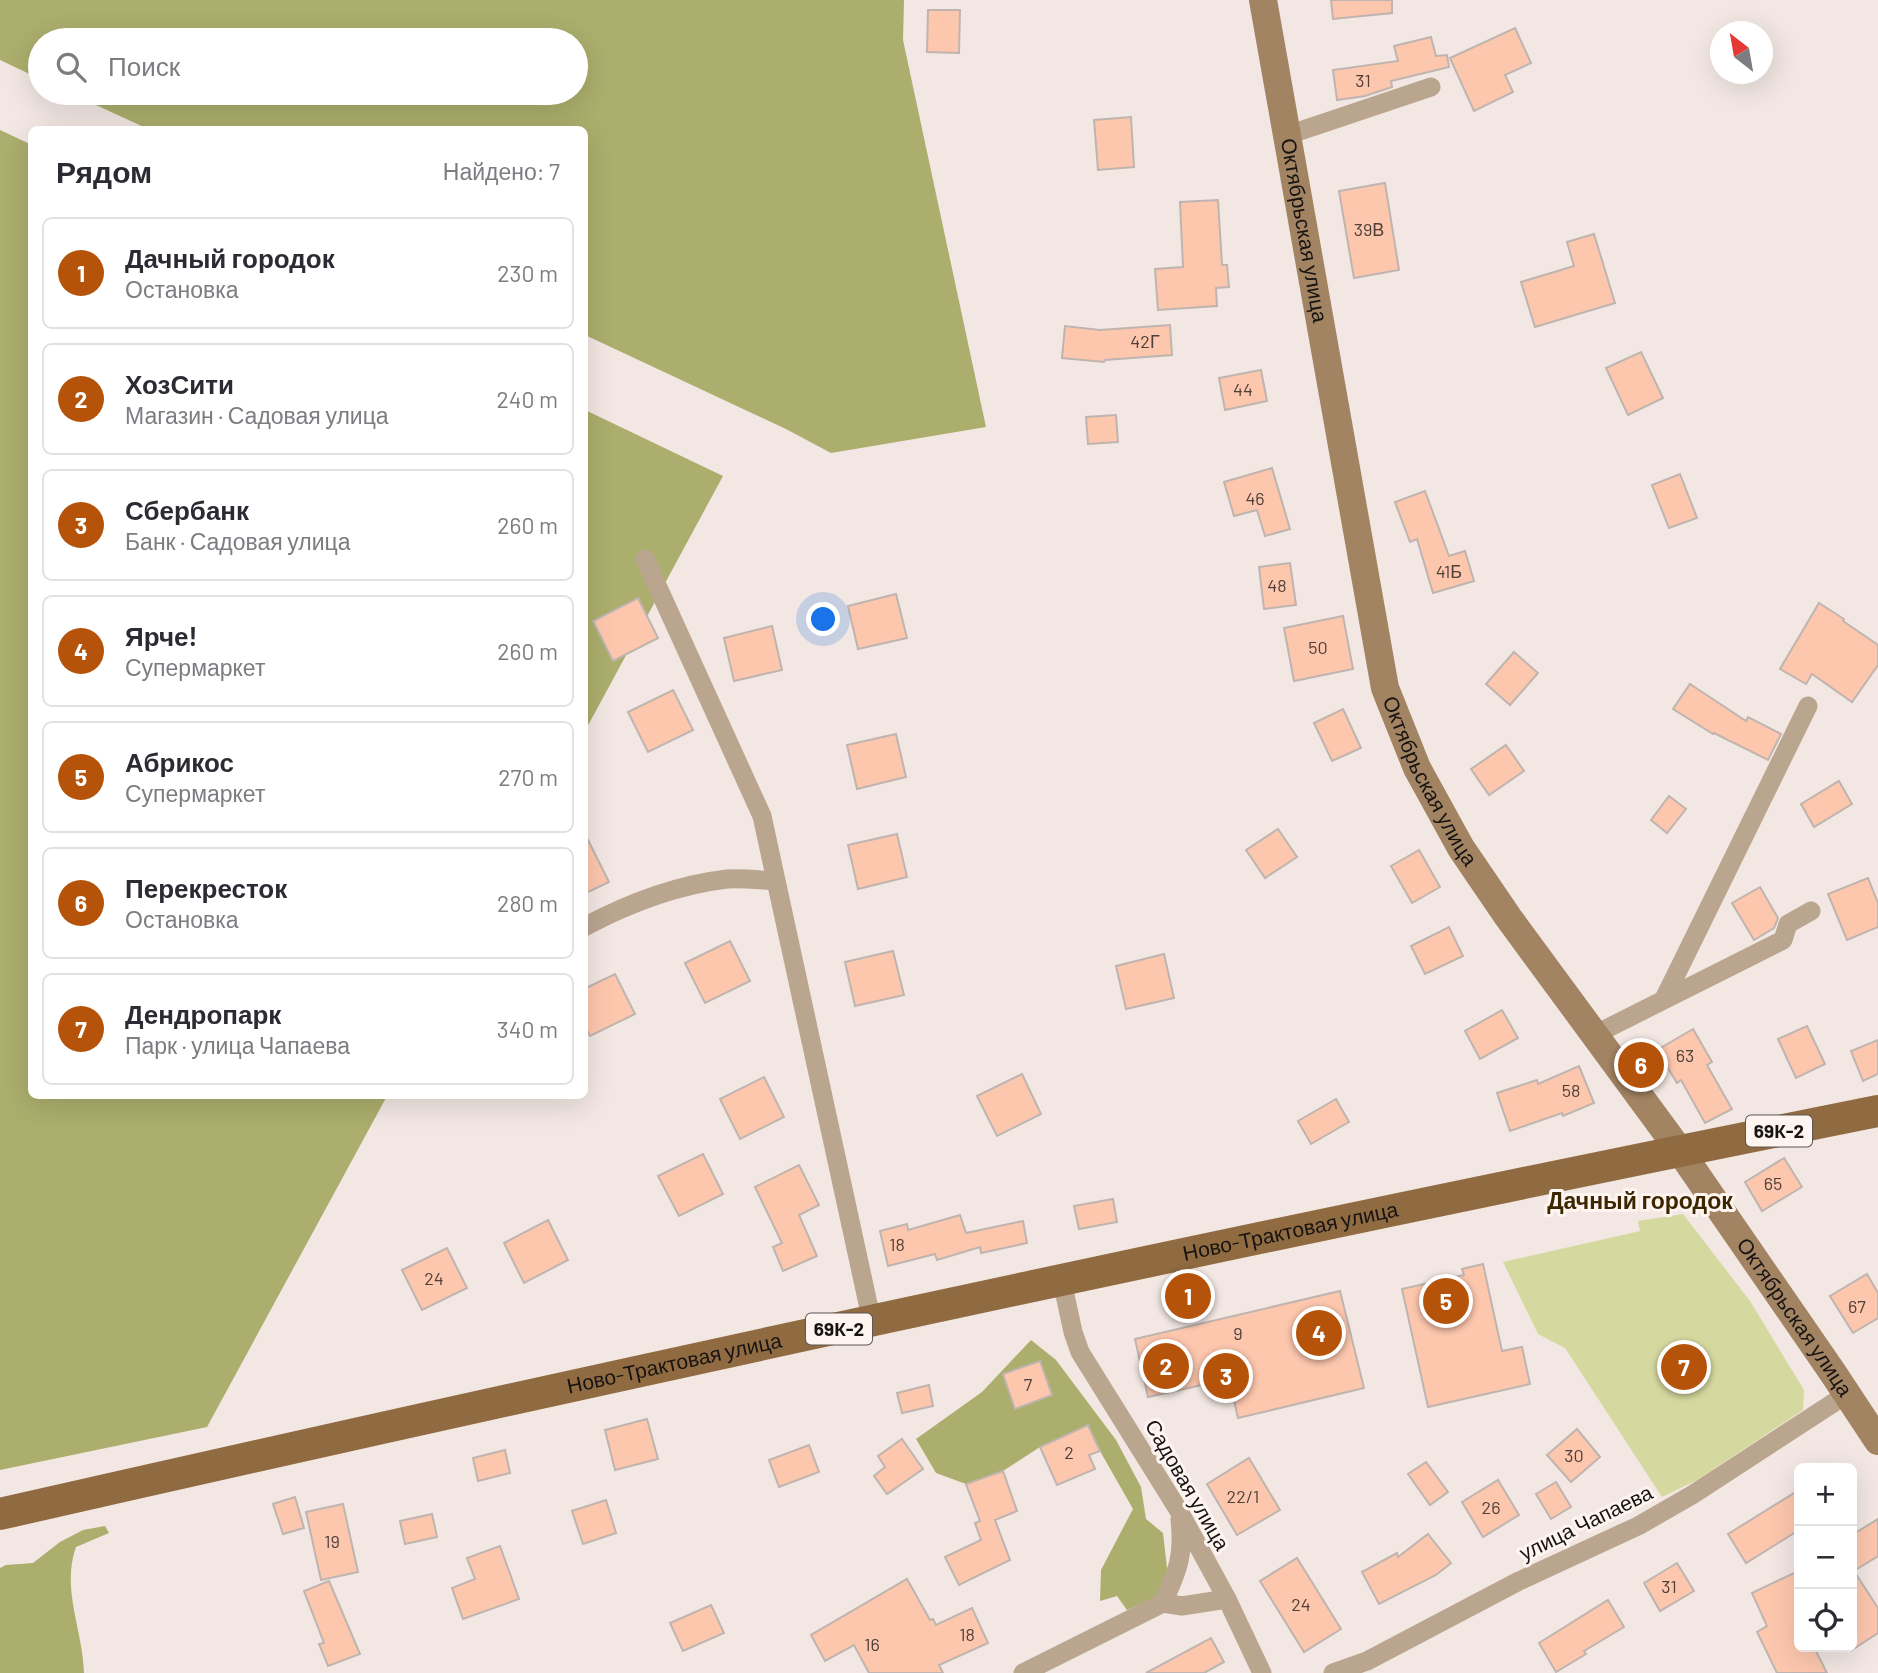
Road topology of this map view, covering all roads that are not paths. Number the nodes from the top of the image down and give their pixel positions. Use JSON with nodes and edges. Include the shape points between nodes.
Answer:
{"nodes":[{"id":1,"x":1264,"y":0,"type":"edge"},
{"id":2,"x":1431,"y":87,"type":"dead end"},
{"id":3,"x":1288,"y":135,"type":"junction"},
{"id":4,"x":645,"y":559,"type":"dead end"},
{"id":5,"x":1808,"y":706,"type":"dead end"},
{"id":6,"x":775,"y":881,"type":"junction"},
{"id":7,"x":1811,"y":911,"type":"dead end"},
{"id":8,"x":588,"y":925,"type":"edge"},
{"id":9,"x":1664,"y":999,"type":"junction"},
{"id":10,"x":1594,"y":1035,"type":"junction"},
{"id":11,"x":1878,"y":1111,"type":"edge"},
{"id":12,"x":1680,"y":1151,"type":"junction"},
{"id":13,"x":1062,"y":1281,"type":"junction"},
{"id":14,"x":872,"y":1322,"type":"junction"},
{"id":15,"x":1847,"y":1394,"type":"junction"},
{"id":16,"x":1878,"y":1441,"type":"edge"},
{"id":17,"x":1179,"y":1511,"type":"junction"},
{"id":18,"x":0,"y":1514,"type":"edge"},
{"id":19,"x":1227,"y":1599,"type":"junction"},
{"id":20,"x":1163,"y":1603,"type":"junction"},
{"id":21,"x":1023,"y":1673,"type":"edge"},
{"id":22,"x":1262,"y":1673,"type":"edge"},
{"id":23,"x":1333,"y":1673,"type":"edge"}],
"edges":[{"from":1,"to":3,"type":"street","name":"Октябрьская улица"},
{"from":2,"to":3,"type":"street"},
{"from":3,"to":10,"type":"street","name":"Октябрьская улица","via":[[1385,688],[1417,768],[1461,848]]},
{"from":4,"to":6,"type":"street","via":[[762,816]]},
{"from":5,"to":9,"type":"street"},
{"from":6,"to":8,"type":"street","via":[[729,879],[681,887]]},
{"from":6,"to":14,"type":"street"},
{"from":7,"to":9,"type":"street","via":[[1788,923],[1783,940]]},
{"from":9,"to":10,"type":"street"},
{"from":10,"to":12,"type":"street","name":"Октябрьская улица"},
{"from":11,"to":12,"type":"main road","number":"69К-2"},
{"from":12,"to":13,"type":"main road","name":"Ново-Трактовая улица","number":"69К-2"},
{"from":12,"to":15,"type":"street","name":"Октябрьская улица"},
{"from":13,"to":14,"type":"main road","name":"Ново-Трактовая улица","number":"69К-2"},
{"from":13,"to":17,"type":"street","name":"Садовая улица","via":[[1080,1352]]},
{"from":14,"to":18,"type":"main road","name":"Ново-Трактовая улица","number":"69К-2"},
{"from":15,"to":16,"type":"street","name":"Октябрьская улица"},
{"from":15,"to":23,"type":"street","name":"улица Чапаева","via":[[1638,1526],[1518,1581],[1367,1661]]},
{"from":17,"to":19,"type":"street","name":"Садовая улица"},
{"from":17,"to":20,"type":"street","via":[[1183,1546]]},
{"from":19,"to":20,"type":"street","via":[[1182,1606]]},
{"from":19,"to":22,"type":"street","name":"Садовая улица"},
{"from":20,"to":21,"type":"street"}]}
